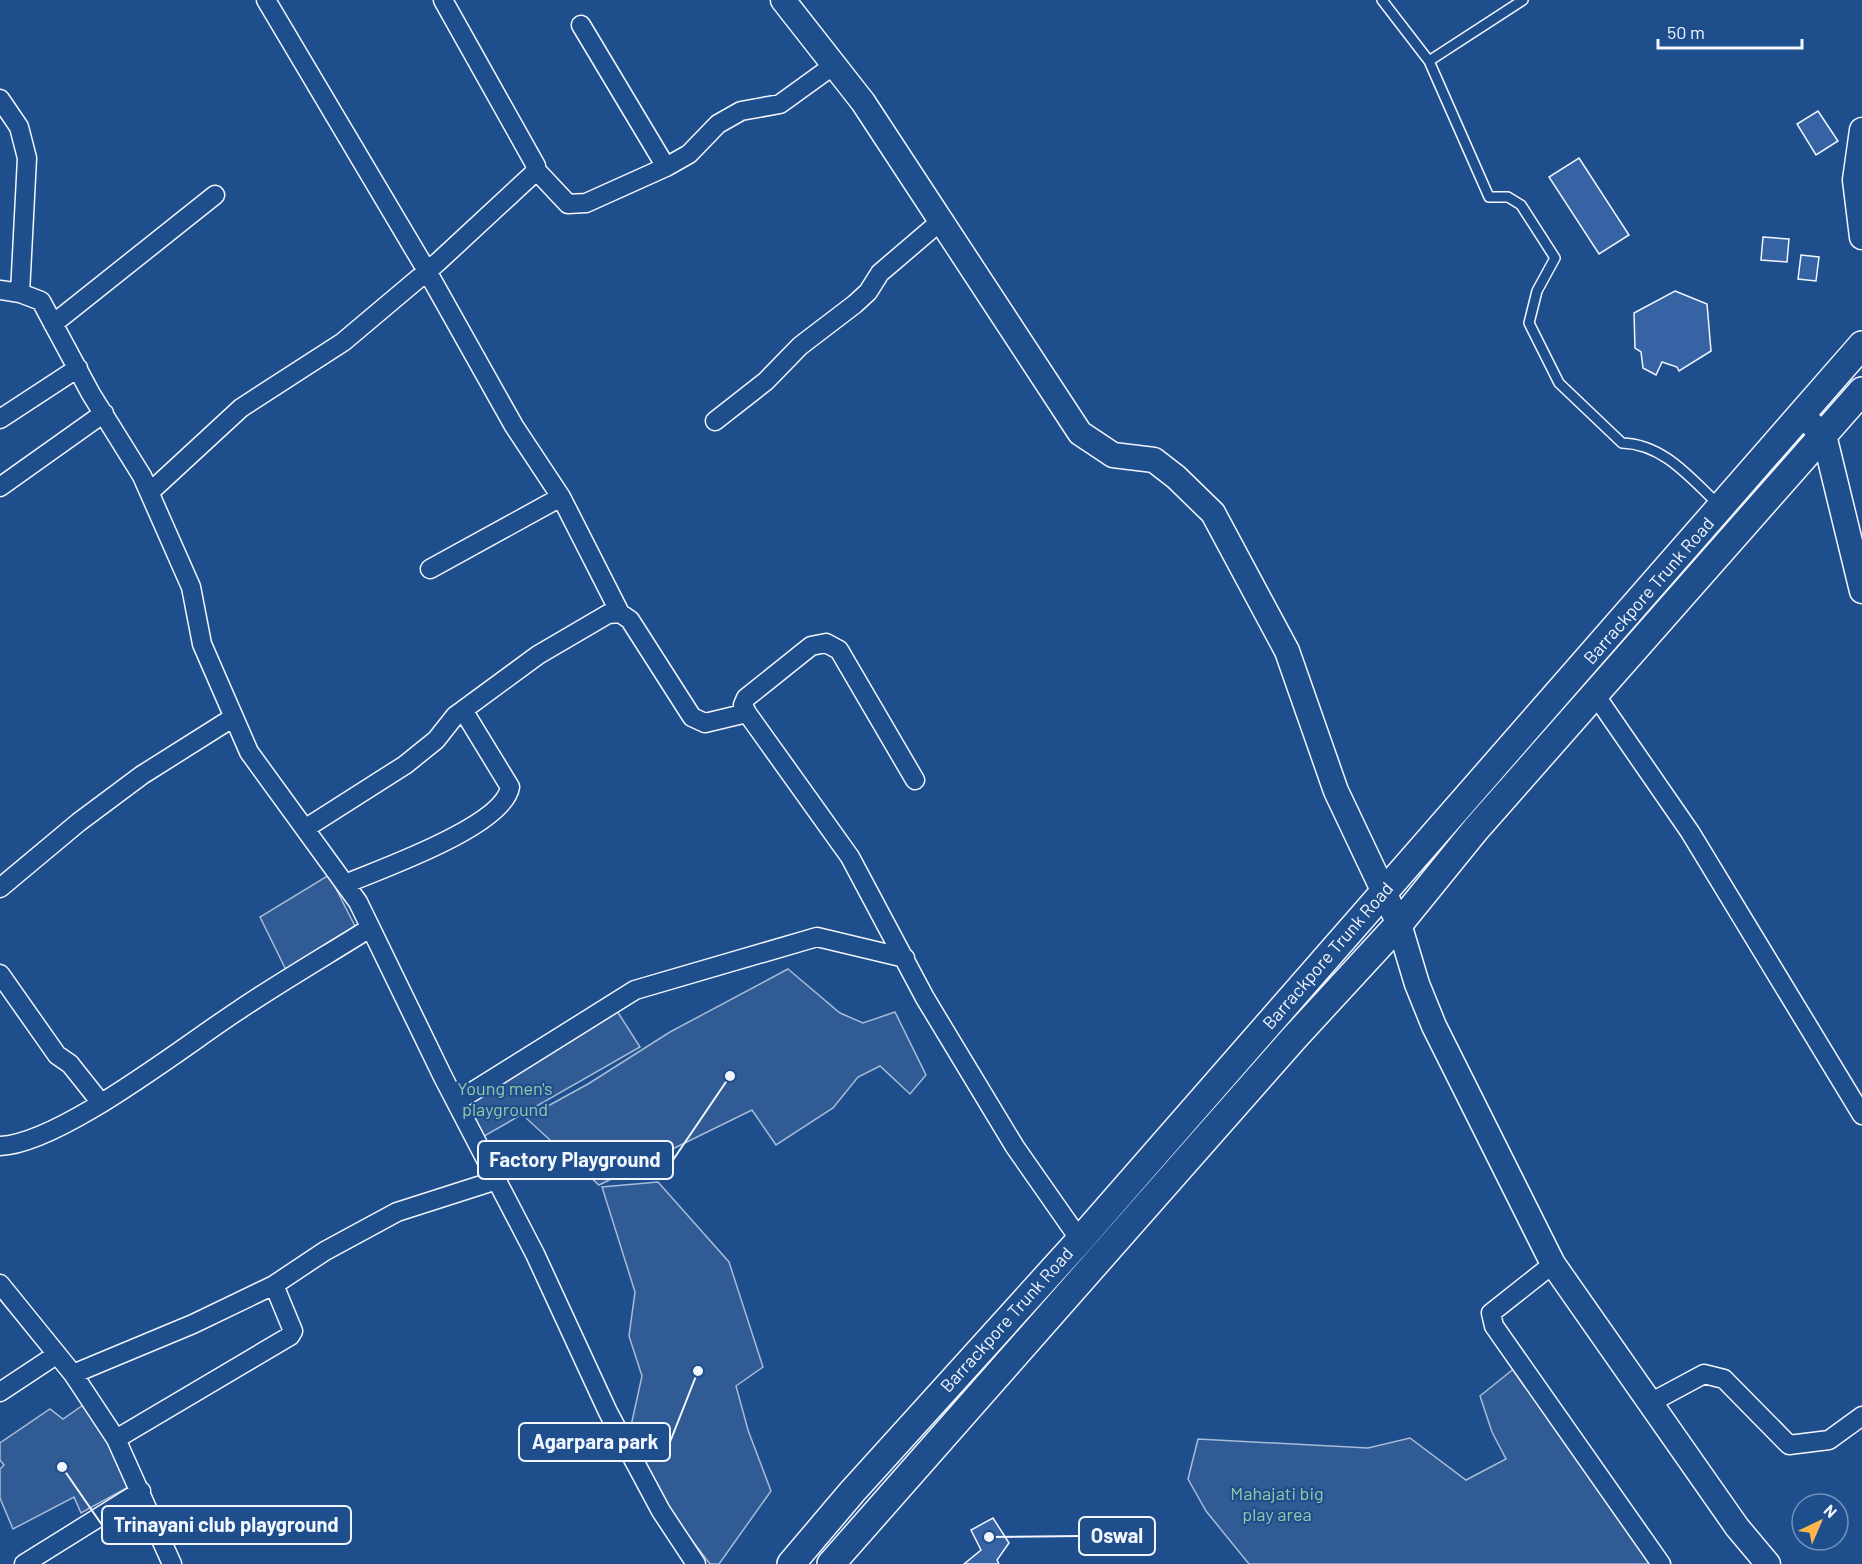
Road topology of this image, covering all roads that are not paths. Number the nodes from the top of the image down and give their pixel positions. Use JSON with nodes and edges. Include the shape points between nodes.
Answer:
{"nodes":[{"id":1,"x":266,"y":0,"type":"edge"},
{"id":2,"x":443,"y":0,"type":"edge"},
{"id":3,"x":783,"y":0,"type":"edge"},
{"id":4,"x":1382,"y":0,"type":"edge"},
{"id":5,"x":1523,"y":0,"type":"edge"},
{"id":6,"x":581,"y":25,"type":"dead end"},
{"id":7,"x":1429,"y":61,"type":"junction"},
{"id":8,"x":834,"y":65,"type":"junction"},
{"id":9,"x":0,"y":99,"type":"edge"},
{"id":10,"x":1862,"y":130,"type":"edge"},
{"id":11,"x":666,"y":167,"type":"junction"},
{"id":12,"x":536,"y":170,"type":"junction"},
{"id":13,"x":215,"y":195,"type":"dead end"},
{"id":14,"x":942,"y":220,"type":"junction"},
{"id":15,"x":1862,"y":237,"type":"edge"},
{"id":16,"x":427,"y":271,"type":"junction"},
{"id":17,"x":0,"y":290,"type":"edge"},
{"id":18,"x":20,"y":292,"type":"junction"},
{"id":19,"x":53,"y":324,"type":"junction"},
{"id":20,"x":1862,"y":345,"type":"edge"},
{"id":21,"x":78,"y":369,"type":"junction"},
{"id":22,"x":1862,"y":391,"type":"edge"},
{"id":23,"x":104,"y":413,"type":"junction"},
{"id":24,"x":1801,"y":415,"type":"junction"},
{"id":25,"x":0,"y":419,"type":"edge"},
{"id":26,"x":715,"y":421,"type":"dead end"},
{"id":27,"x":1824,"y":435,"type":"junction"},
{"id":28,"x":0,"y":487,"type":"edge"},
{"id":29,"x":150,"y":492,"type":"junction"},
{"id":30,"x":561,"y":497,"type":"junction"},
{"id":31,"x":1722,"y":507,"type":"junction"},
{"id":32,"x":430,"y":569,"type":"dead end"},
{"id":33,"x":1862,"y":591,"type":"edge"},
{"id":34,"x":620,"y":613,"type":"junction"},
{"id":35,"x":1594,"y":693,"type":"junction"},
{"id":36,"x":464,"y":710,"type":"junction"},
{"id":37,"x":747,"y":713,"type":"junction"},
{"id":38,"x":234,"y":717,"type":"junction"},
{"id":39,"x":915,"y":780,"type":"dead end"},
{"id":40,"x":306,"y":828,"type":"junction"},
{"id":41,"x":345,"y":884,"type":"junction"},
{"id":42,"x":0,"y":888,"type":"edge"},
{"id":43,"x":1383,"y":892,"type":"junction"},
{"id":44,"x":1399,"y":924,"type":"junction"},
{"id":45,"x":370,"y":927,"type":"junction"},
{"id":46,"x":904,"y":958,"type":"junction"},
{"id":47,"x":0,"y":974,"type":"edge"},
{"id":48,"x":456,"y":1102,"type":"junction"},
{"id":49,"x":102,"y":1103,"type":"junction"},
{"id":50,"x":1862,"y":1115,"type":"edge"},
{"id":51,"x":0,"y":1146,"type":"edge"},
{"id":52,"x":497,"y":1180,"type":"junction"},
{"id":53,"x":1080,"y":1240,"type":"junction"},
{"id":54,"x":1553,"y":1264,"type":"junction"},
{"id":55,"x":0,"y":1284,"type":"edge"},
{"id":56,"x":274,"y":1285,"type":"junction"},
{"id":57,"x":56,"y":1355,"type":"junction"},
{"id":58,"x":73,"y":1374,"type":"junction"},
{"id":59,"x":0,"y":1392,"type":"edge"},
{"id":60,"x":1650,"y":1403,"type":"junction"},
{"id":61,"x":1862,"y":1416,"type":"edge"},
{"id":62,"x":116,"y":1439,"type":"junction"},
{"id":63,"x":141,"y":1491,"type":"junction"},
{"id":64,"x":24,"y":1564,"type":"edge"},
{"id":65,"x":172,"y":1564,"type":"edge"},
{"id":66,"x":696,"y":1564,"type":"edge"},
{"id":67,"x":790,"y":1564,"type":"edge"},
{"id":68,"x":831,"y":1564,"type":"edge"},
{"id":69,"x":1661,"y":1564,"type":"edge"},
{"id":70,"x":1768,"y":1564,"type":"edge"}],
"edges":[{"from":1,"to":16,"type":"street"},
{"from":2,"to":12,"type":"street"},
{"from":3,"to":8,"type":"street"},
{"from":4,"to":7,"type":"lane"},
{"from":5,"to":7,"type":"lane"},
{"from":6,"to":11,"type":"street"},
{"from":7,"to":31,"type":"lane","via":[[1489,197],[1508,197],[1521,205],[1555,258],[1537,291],[1529,322],[1559,383],[1622,443],[1662,453]]},
{"from":8,"to":11,"type":"street","via":[[780,104],[741,111],[718,124],[689,154]]},
{"from":8,"to":14,"type":"street"},
{"from":9,"to":18,"type":"street","via":[[19,127],[27,158]]},
{"from":10,"to":15,"type":"street","via":[[1855,180]]},
{"from":11,"to":12,"type":"street","via":[[586,203],[568,204]]},
{"from":12,"to":16,"type":"street"},
{"from":13,"to":19,"type":"street"},
{"from":14,"to":26,"type":"street","via":[[880,273],[855,304],[800,346],[766,381]]},
{"from":14,"to":43,"type":"street","via":[[1080,433],[1113,455],[1154,460],[1213,513],[1287,651],[1336,791]]},
{"from":16,"to":29,"type":"street","via":[[343,342],[241,408]]},
{"from":16,"to":30,"type":"street","via":[[514,426]]},
{"from":17,"to":18,"type":"street"},
{"from":18,"to":19,"type":"street","via":[[41,301]]},
{"from":19,"to":21,"type":"street"},
{"from":20,"to":24,"type":"main road","name":"Barrackpore Trunk Road"},
{"from":21,"to":23,"type":"street"},
{"from":21,"to":25,"type":"street"},
{"from":22,"to":27,"type":"main road","name":"Barrackpore Trunk Road"},
{"from":23,"to":28,"type":"street"},
{"from":23,"to":29,"type":"street"},
{"from":24,"to":27,"type":"street"},
{"from":24,"to":31,"type":"main road","name":"Barrackpore Trunk Road"},
{"from":27,"to":33,"type":"street"},
{"from":27,"to":35,"type":"main road","name":"Barrackpore Trunk Road"},
{"from":29,"to":38,"type":"street","via":[[191,587],[202,644]]},
{"from":30,"to":32,"type":"street"},
{"from":30,"to":34,"type":"street"},
{"from":31,"to":43,"type":"main road","name":"Barrackpore Trunk Road"},
{"from":34,"to":36,"type":"street","via":[[608,614],[538,656]]},
{"from":34,"to":37,"type":"street","via":[[630,620],[692,717],[705,723]]},
{"from":35,"to":44,"type":"main road","name":"Barrackpore Trunk Road"},
{"from":35,"to":50,"type":"street","via":[[1690,832]]},
{"from":36,"to":40,"type":"street","via":[[405,765]]},
{"from":36,"to":41,"type":"street","via":[[510,787],[501,806],[435,846]]},
{"from":37,"to":39,"type":"street","via":[[743,705],[746,698],[812,646],[826,643],[839,651]]},
{"from":37,"to":46,"type":"street","via":[[850,857]]},
{"from":38,"to":40,"type":"street","via":[[249,752]]},
{"from":38,"to":42,"type":"street","via":[[142,775]]},
{"from":40,"to":41,"type":"street"},
{"from":41,"to":45,"type":"street"},
{"from":43,"to":44,"type":"street"},
{"from":43,"to":53,"type":"main road","name":"Barrackpore Trunk Road"},
{"from":44,"to":54,"type":"street","via":[[1434,1026]]},
{"from":44,"to":68,"type":"main road","name":"Barrackpore Trunk Road"},
{"from":45,"to":48,"type":"street"},
{"from":45,"to":49,"type":"street","via":[[241,1008]]},
{"from":46,"to":48,"type":"street","via":[[817,937],[635,990]]},
{"from":46,"to":53,"type":"street","via":[[1015,1147]]},
{"from":47,"to":49,"type":"street","via":[[57,1055],[70,1064]]},
{"from":48,"to":52,"type":"street"},
{"from":49,"to":51,"type":"street","via":[[31,1141]]},
{"from":52,"to":56,"type":"street","via":[[397,1212],[325,1251]]},
{"from":52,"to":66,"type":"street","via":[[608,1412],[661,1511]]},
{"from":53,"to":67,"type":"main road","name":"Barrackpore Trunk Road"},
{"from":54,"to":60,"type":"street"},
{"from":54,"to":69,"type":"street","via":[[1491,1313],[1494,1326]]},
{"from":55,"to":57,"type":"street"},
{"from":56,"to":58,"type":"street"},
{"from":56,"to":62,"type":"street","via":[[292,1324],[290,1336]]},
{"from":57,"to":58,"type":"street"},
{"from":57,"to":59,"type":"street"},
{"from":58,"to":62,"type":"street"},
{"from":60,"to":61,"type":"street","via":[[1704,1374],[1724,1378],[1789,1445],[1828,1440]]},
{"from":60,"to":70,"type":"street","via":[[1737,1527]]},
{"from":62,"to":63,"type":"street"},
{"from":63,"to":64,"type":"street"},
{"from":63,"to":65,"type":"street"}]}
